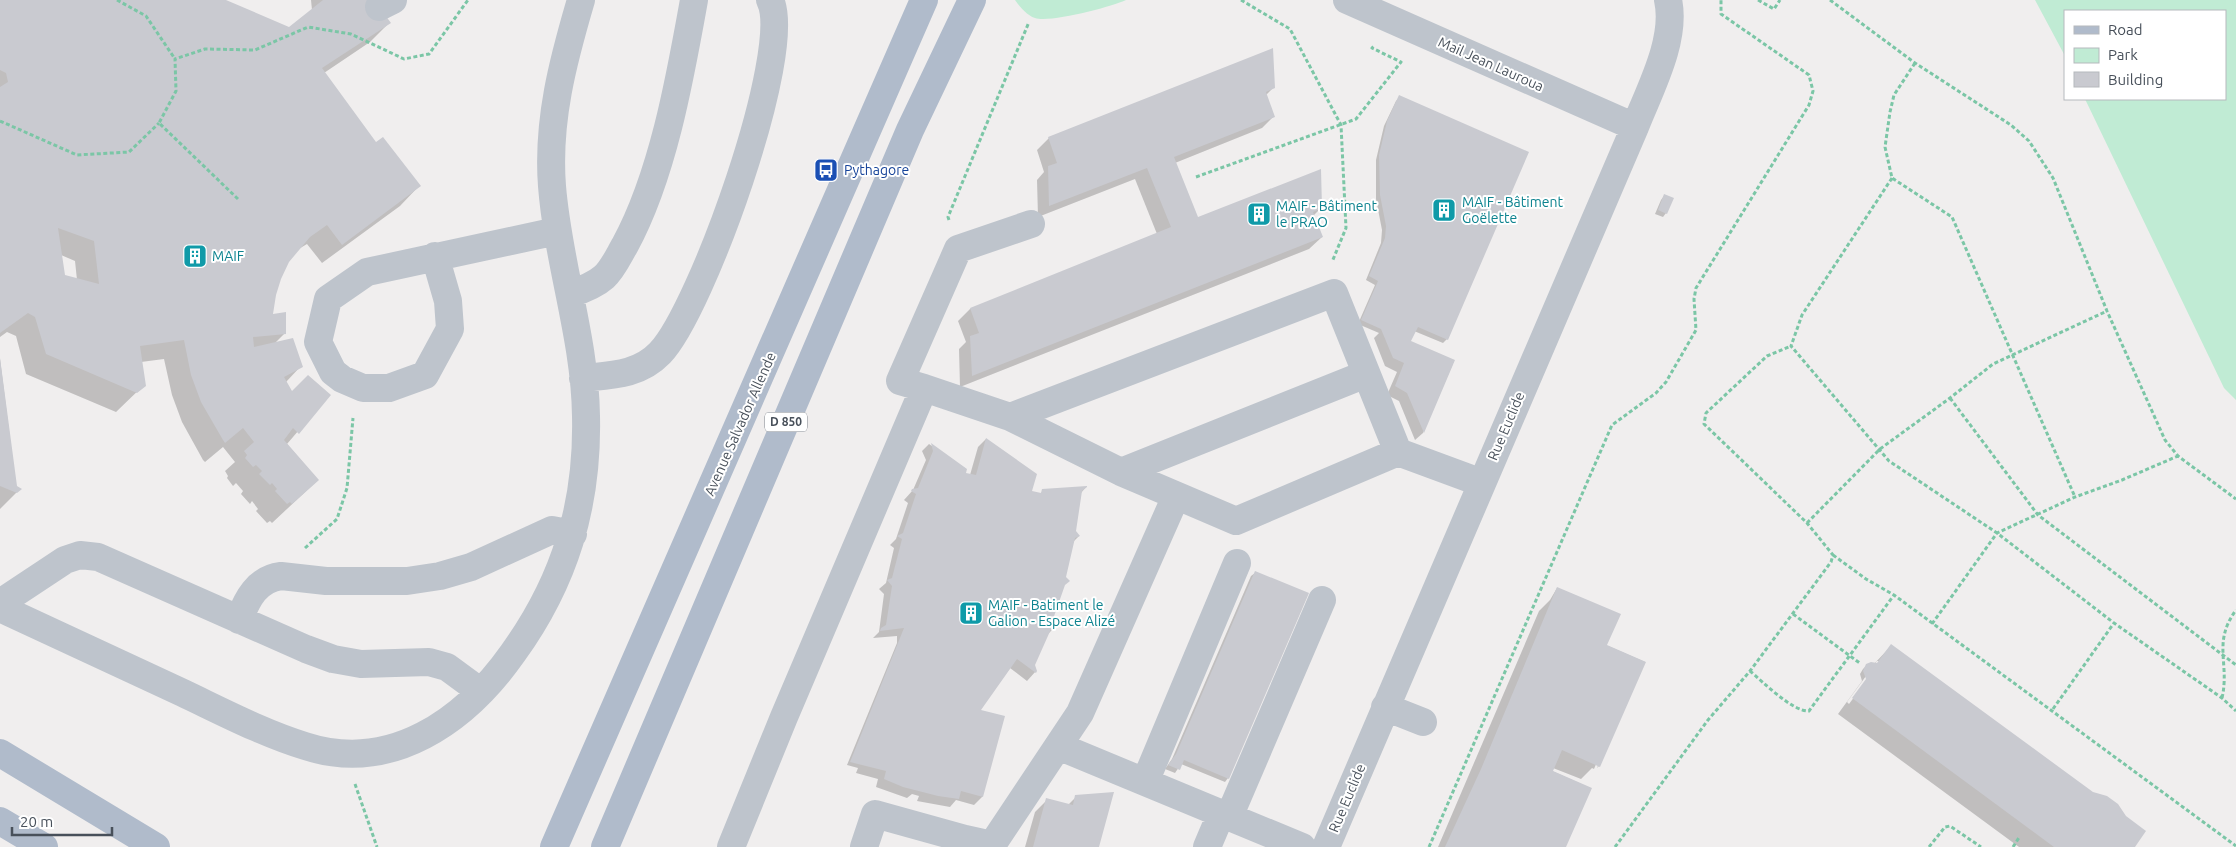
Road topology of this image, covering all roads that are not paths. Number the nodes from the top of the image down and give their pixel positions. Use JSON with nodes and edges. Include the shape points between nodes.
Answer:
{"nodes":[{"id":1,"x":581,"y":0,"type":"edge"},
{"id":2,"x":694,"y":0,"type":"edge"},
{"id":3,"x":770,"y":0,"type":"edge"},
{"id":4,"x":924,"y":0,"type":"edge"},
{"id":5,"x":972,"y":0,"type":"edge"},
{"id":6,"x":1347,"y":0,"type":"edge"},
{"id":7,"x":1668,"y":0,"type":"edge"},
{"id":8,"x":1635,"y":127,"type":"junction"},
{"id":9,"x":1031,"y":224,"type":"dead end"},
{"id":10,"x":557,"y":231,"type":"junction"},
{"id":11,"x":435,"y":256,"type":"junction"},
{"id":12,"x":570,"y":294,"type":"junction"},
{"id":13,"x":1366,"y":374,"type":"junction"},
{"id":14,"x":583,"y":378,"type":"junction"},
{"id":15,"x":924,"y":388,"type":"junction"},
{"id":16,"x":1010,"y":417,"type":"junction"},
{"id":17,"x":1398,"y":452,"type":"junction"},
{"id":18,"x":1121,"y":472,"type":"junction"},
{"id":19,"x":1482,"y":483,"type":"junction"},
{"id":20,"x":1176,"y":496,"type":"junction"},
{"id":21,"x":573,"y":534,"type":"junction"},
{"id":22,"x":1237,"y":563,"type":"dead end"},
{"id":23,"x":1322,"y":600,"type":"dead end"},
{"id":24,"x":0,"y":603,"type":"edge"},
{"id":25,"x":0,"y":608,"type":"edge"},
{"id":26,"x":239,"y":620,"type":"junction"},
{"id":27,"x":481,"y":692,"type":"junction"},
{"id":28,"x":1385,"y":707,"type":"junction"},
{"id":29,"x":1423,"y":722,"type":"dead end"},
{"id":30,"x":1058,"y":746,"type":"junction"},
{"id":31,"x":0,"y":754,"type":"edge"},
{"id":32,"x":1145,"y":782,"type":"junction"},
{"id":33,"x":572,"y":808,"type":"junction"},
{"id":34,"x":1225,"y":816,"type":"junction"},
{"id":35,"x":0,"y":821,"type":"edge"},
{"id":36,"x":963,"y":843,"type":"edge"},
{"id":37,"x":44,"y":847,"type":"edge"},
{"id":38,"x":156,"y":847,"type":"edge"},
{"id":39,"x":539,"y":847,"type":"edge"},
{"id":40,"x":554,"y":847,"type":"edge"},
{"id":41,"x":605,"y":847,"type":"edge"},
{"id":42,"x":731,"y":847,"type":"edge"},
{"id":43,"x":864,"y":847,"type":"edge"},
{"id":44,"x":1207,"y":847,"type":"edge"},
{"id":45,"x":1302,"y":847,"type":"edge"},
{"id":46,"x":1326,"y":847,"type":"edge"}],
"edges":[{"from":1,"to":10,"type":"street","via":[[554,103],[552,183]]},
{"from":2,"to":12,"type":"street","via":[[667,130],[633,230],[604,277]]},
{"from":3,"to":14,"type":"street","via":[[774,8],[772,53],[758,122],[724,226],[680,326],[661,353],[641,369]]},
{"from":4,"to":33,"type":"main road","name":"Avenue Salvador Allende","number":"D 850"},
{"from":5,"to":41,"type":"main road","number":"D 850","via":[[910,130]]},
{"from":6,"to":8,"type":"street","name":"Mail Jean Lauroua"},
{"from":7,"to":8,"type":"street","name":"Rue Euclide","via":[[1670,23],[1666,44]]},
{"from":8,"to":19,"type":"street","name":"Rue Euclide"},
{"from":9,"to":15,"type":"street","via":[[958,249],[900,381]]},
{"from":10,"to":11,"type":"street"},
{"from":10,"to":12,"type":"street"},
{"from":11,"to":11,"type":"street","via":[[367,272],[328,299],[318,342],[333,372],[364,388],[389,388],[425,375],[450,329],[448,301]]},
{"from":12,"to":14,"type":"street"},
{"from":13,"to":16,"type":"street","via":[[1334,293]]},
{"from":13,"to":17,"type":"street"},
{"from":13,"to":18,"type":"street"},
{"from":14,"to":21,"type":"street","via":[[585,462]]},
{"from":15,"to":16,"type":"street"},
{"from":15,"to":42,"type":"street"},
{"from":16,"to":18,"type":"street"},
{"from":17,"to":19,"type":"street"},
{"from":17,"to":20,"type":"street","via":[[1236,521]]},
{"from":18,"to":20,"type":"street"},
{"from":19,"to":28,"type":"street","name":"Rue Euclide"},
{"from":20,"to":30,"type":"street","via":[[1080,713]]},
{"from":21,"to":26,"type":"street","via":[[552,530],[471,567],[407,581],[270,578],[260,583]]},
{"from":21,"to":27,"type":"street","via":[[543,608],[504,666]]},
{"from":22,"to":32,"type":"street"},
{"from":23,"to":34,"type":"street"},
{"from":24,"to":26,"type":"street","via":[[65,560],[80,555],[98,557]]},
{"from":25,"to":27,"type":"street","via":[[248,724],[306,746],[345,754],[381,751],[433,732]]},
{"from":26,"to":27,"type":"street","via":[[333,659],[361,664],[429,662],[448,668]]},
{"from":28,"to":29,"type":"street"},
{"from":28,"to":46,"type":"street","name":"Rue Euclide"},
{"from":30,"to":32,"type":"street"},
{"from":30,"to":36,"type":"street","via":[[992,845]]},
{"from":31,"to":38,"type":"main road"},
{"from":32,"to":34,"type":"street"},
{"from":33,"to":39,"type":"main road"},
{"from":33,"to":40,"type":"main road","name":"Avenue Salvador Allende","number":"D 850"},
{"from":34,"to":44,"type":"street"},
{"from":34,"to":45,"type":"street"},
{"from":35,"to":37,"type":"main road"},
{"from":36,"to":43,"type":"street","via":[[875,814]]}]}
